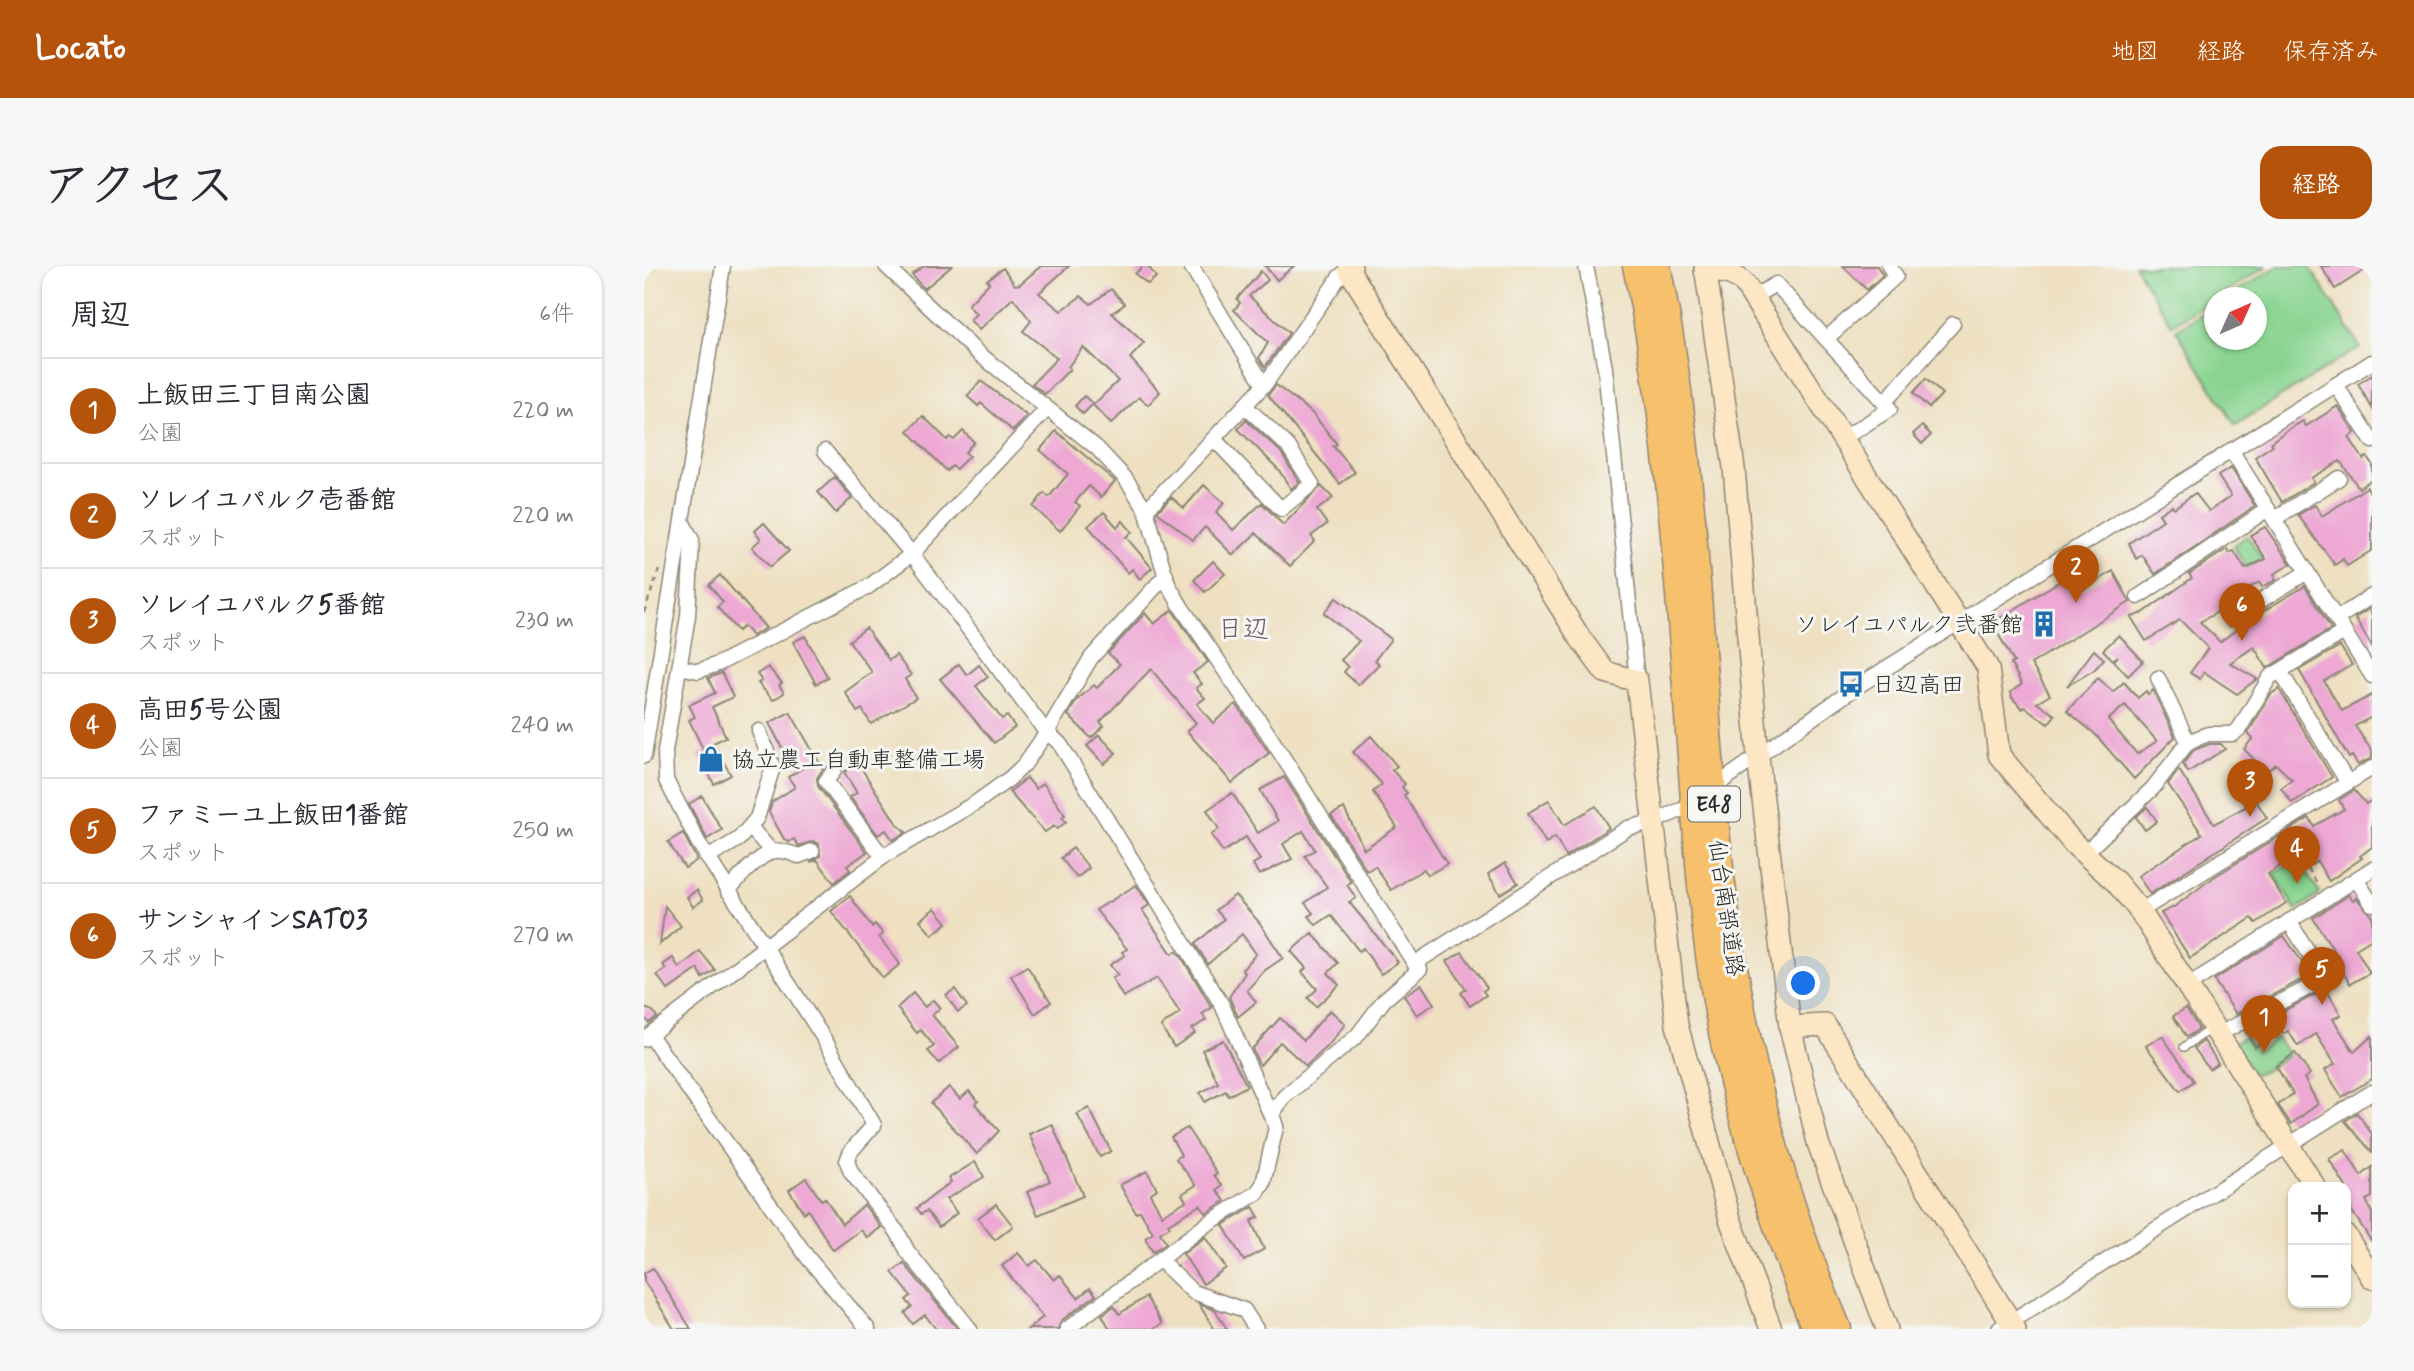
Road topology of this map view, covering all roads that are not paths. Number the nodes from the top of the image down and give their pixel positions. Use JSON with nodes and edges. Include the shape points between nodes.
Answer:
{"nodes":[{"id":1,"x":723,"y":266,"type":"edge"},
{"id":2,"x":886,"y":266,"type":"edge"},
{"id":3,"x":1191,"y":266,"type":"edge"},
{"id":4,"x":1587,"y":266,"type":"edge"},
{"id":5,"x":1636,"y":266,"type":"edge"},
{"id":6,"x":1657,"y":266,"type":"edge"},
{"id":7,"x":1889,"y":266,"type":"edge"},
{"id":8,"x":1350,"y":268,"type":"edge"},
{"id":9,"x":1705,"y":269,"type":"edge"},
{"id":10,"x":1753,"y":297,"type":"junction"},
{"id":11,"x":1953,"y":324,"type":"dead end"},
{"id":12,"x":1826,"y":339,"type":"junction"},
{"id":13,"x":2372,"y":362,"type":"edge"},
{"id":14,"x":2336,"y":384,"type":"junction"},
{"id":15,"x":1264,"y":385,"type":"junction"},
{"id":16,"x":1884,"y":403,"type":"junction"},
{"id":17,"x":1245,"y":406,"type":"junction"},
{"id":18,"x":1047,"y":409,"type":"junction"},
{"id":19,"x":1214,"y":439,"type":"junction"},
{"id":20,"x":1842,"y":439,"type":"junction"},
{"id":21,"x":2372,"y":441,"type":"edge"},
{"id":22,"x":2231,"y":450,"type":"junction"},
{"id":23,"x":825,"y":451,"type":"dead end"},
{"id":24,"x":2339,"y":478,"type":"dead end"},
{"id":25,"x":1146,"y":510,"type":"junction"},
{"id":26,"x":2271,"y":514,"type":"junction"},
{"id":27,"x":683,"y":523,"type":"junction"},
{"id":28,"x":912,"y":554,"type":"junction"},
{"id":29,"x":2307,"y":572,"type":"junction"},
{"id":30,"x":1166,"y":575,"type":"junction"},
{"id":31,"x":2372,"y":596,"type":"edge"},
{"id":32,"x":2138,"y":597,"type":"dead end"},
{"id":33,"x":2336,"y":619,"type":"junction"},
{"id":34,"x":2231,"y":620,"type":"dead end"},
{"id":35,"x":1958,"y":623,"type":"junction"},
{"id":36,"x":2344,"y":632,"type":"junction"},
{"id":37,"x":680,"y":667,"type":"junction"},
{"id":38,"x":2280,"y":671,"type":"junction"},
{"id":39,"x":2372,"y":676,"type":"edge"},
{"id":40,"x":2158,"y":678,"type":"dead end"},
{"id":41,"x":1637,"y":681,"type":"junction"},
{"id":42,"x":759,"y":731,"type":"dead end"},
{"id":43,"x":1047,"y":732,"type":"junction"},
{"id":44,"x":2188,"y":742,"type":"junction"},
{"id":45,"x":644,"y":756,"type":"edge"},
{"id":46,"x":1758,"y":757,"type":"junction"},
{"id":47,"x":2372,"y":768,"type":"edge"},
{"id":48,"x":834,"y":771,"type":"dead end"},
{"id":49,"x":1724,"y":780,"type":"dead end"},
{"id":50,"x":2347,"y":783,"type":"junction"},
{"id":51,"x":1681,"y":810,"type":"dead end"},
{"id":52,"x":1653,"y":822,"type":"junction"},
{"id":53,"x":751,"y":828,"type":"junction"},
{"id":54,"x":771,"y":851,"type":"junction"},
{"id":55,"x":811,"y":851,"type":"dead end"},
{"id":56,"x":2084,"y":854,"type":"junction"},
{"id":57,"x":883,"y":857,"type":"junction"},
{"id":58,"x":707,"y":858,"type":"junction"},
{"id":59,"x":2372,"y":869,"type":"edge"},
{"id":60,"x":2356,"y":879,"type":"junction"},
{"id":61,"x":728,"y":891,"type":"junction"},
{"id":62,"x":2372,"y":905,"type":"edge"},
{"id":63,"x":2140,"y":911,"type":"junction"},
{"id":64,"x":2290,"y":921,"type":"junction"},
{"id":65,"x":764,"y":947,"type":"junction"},
{"id":66,"x":1416,"y":966,"type":"junction"},
{"id":67,"x":2187,"y":986,"type":"junction"},
{"id":68,"x":1790,"y":1027,"type":"junction"},
{"id":69,"x":2215,"y":1031,"type":"junction"},
{"id":70,"x":647,"y":1037,"type":"edge"},
{"id":71,"x":2184,"y":1047,"type":"dead end"},
{"id":72,"x":2372,"y":1092,"type":"edge"},
{"id":73,"x":1276,"y":1127,"type":"junction"},
{"id":74,"x":2289,"y":1147,"type":"junction"},
{"id":75,"x":2312,"y":1182,"type":"edge"},
{"id":76,"x":2351,"y":1244,"type":"edge"},
{"id":77,"x":1160,"y":1260,"type":"junction"},
{"id":78,"x":2372,"y":1278,"type":"edge"},
{"id":79,"x":2008,"y":1327,"type":"edge"},
{"id":80,"x":868,"y":1329,"type":"edge"},
{"id":81,"x":970,"y":1329,"type":"edge"},
{"id":82,"x":1067,"y":1329,"type":"edge"},
{"id":83,"x":1256,"y":1329,"type":"edge"},
{"id":84,"x":1771,"y":1329,"type":"edge"},
{"id":85,"x":1815,"y":1329,"type":"edge"},
{"id":86,"x":1838,"y":1329,"type":"edge"},
{"id":87,"x":1887,"y":1329,"type":"edge"}],
"edges":[{"from":1,"to":27,"type":"street"},
{"from":2,"to":18,"type":"street","via":[[978,353]]},
{"from":3,"to":15,"type":"street"},
{"from":4,"to":41,"type":"street","via":[[1605,369]]},
{"from":5,"to":85,"type":"highway","name":"仙台南部道路","number":"E48","via":[[1662,419],[1696,825],[1719,1019],[1758,1167]]},
{"from":6,"to":86,"type":"highway","name":"仙台南部道路","number":"E48","via":[[1682,416],[1698,568],[1714,808],[1730,942],[1756,1080],[1776,1152]]},
{"from":7,"to":12,"type":"street","via":[[1896,276]]},
{"from":8,"to":15,"type":"street","via":[[1340,275]]},
{"from":8,"to":41,"type":"street","via":[[1580,638],[1605,672]]},
{"from":9,"to":10,"type":"street","via":[[1739,277]]},
{"from":9,"to":46,"type":"street","via":[[1734,468]]},
{"from":10,"to":12,"type":"street","via":[[1776,284]]},
{"from":10,"to":20,"type":"street"},
{"from":11,"to":16,"type":"street"},
{"from":12,"to":16,"type":"street"},
{"from":13,"to":14,"type":"street"},
{"from":14,"to":21,"type":"street"},
{"from":14,"to":22,"type":"street"},
{"from":15,"to":17,"type":"street"},
{"from":16,"to":20,"type":"street","via":[[1890,409]]},
{"from":17,"to":19,"type":"street"},
{"from":17,"to":19,"type":"street","via":[[1287,446],[1312,484],[1281,509]]},
{"from":18,"to":25,"type":"street","via":[[1097,448],[1126,479]]},
{"from":18,"to":28,"type":"street"},
{"from":19,"to":25,"type":"street"},
{"from":20,"to":35,"type":"street"},
{"from":22,"to":26,"type":"street"},
{"from":22,"to":35,"type":"street"},
{"from":23,"to":28,"type":"street"},
{"from":24,"to":26,"type":"street"},
{"from":25,"to":30,"type":"street"},
{"from":26,"to":29,"type":"street"},
{"from":26,"to":32,"type":"street"},
{"from":27,"to":37,"type":"street","via":[[692,540]]},
{"from":27,"to":45,"type":"street"},
{"from":28,"to":37,"type":"street","via":[[869,587],[718,664],[698,671]]},
{"from":28,"to":43,"type":"street"},
{"from":29,"to":33,"type":"street"},
{"from":29,"to":34,"type":"street"},
{"from":30,"to":43,"type":"street","via":[[1091,658]]},
{"from":30,"to":66,"type":"street","via":[[1182,608]]},
{"from":31,"to":33,"type":"street"},
{"from":33,"to":36,"type":"street"},
{"from":35,"to":46,"type":"street"},
{"from":35,"to":56,"type":"street","via":[[1991,678],[1999,755]]},
{"from":36,"to":38,"type":"street"},
{"from":36,"to":39,"type":"street"},
{"from":37,"to":58,"type":"street","via":[[665,751],[666,780]]},
{"from":38,"to":44,"type":"street","via":[[2270,677],[2233,734],[2208,734]]},
{"from":38,"to":50,"type":"street"},
{"from":40,"to":44,"type":"street"},
{"from":41,"to":52,"type":"street"},
{"from":42,"to":53,"type":"street","via":[[773,767]]},
{"from":43,"to":57,"type":"street","via":[[1009,779]]},
{"from":43,"to":73,"type":"street","via":[[1060,744],[1222,1005]]},
{"from":44,"to":56,"type":"street","via":[[2153,788]]},
{"from":46,"to":49,"type":"street"},
{"from":46,"to":68,"type":"street"},
{"from":47,"to":50,"type":"street"},
{"from":48,"to":57,"type":"street","via":[[827,781]]},
{"from":50,"to":63,"type":"street"},
{"from":51,"to":52,"type":"street"},
{"from":52,"to":66,"type":"street","via":[[1628,828],[1439,946]]},
{"from":52,"to":84,"type":"street","via":[[1677,1026],[1730,1219]]},
{"from":53,"to":54,"type":"street"},
{"from":53,"to":58,"type":"street"},
{"from":54,"to":55,"type":"street","via":[[799,856]]},
{"from":54,"to":61,"type":"street"},
{"from":56,"to":63,"type":"street"},
{"from":57,"to":65,"type":"street"},
{"from":58,"to":61,"type":"street"},
{"from":59,"to":60,"type":"street"},
{"from":60,"to":62,"type":"street"},
{"from":60,"to":64,"type":"street"},
{"from":61,"to":65,"type":"street"},
{"from":63,"to":67,"type":"street"},
{"from":64,"to":67,"type":"street"},
{"from":64,"to":69,"type":"street","via":[[2326,979]]},
{"from":65,"to":70,"type":"street"},
{"from":65,"to":81,"type":"street","via":[[874,1125],[851,1151],[847,1161],[851,1172]]},
{"from":66,"to":73,"type":"street","via":[[1420,969],[1384,1000],[1357,1036],[1285,1096],[1272,1114]]},
{"from":67,"to":69,"type":"street"},
{"from":68,"to":79,"type":"street","via":[[1825,1025]]},
{"from":68,"to":87,"type":"street","via":[[1818,1143]]},
{"from":69,"to":71,"type":"lane"},
{"from":69,"to":74,"type":"street"},
{"from":70,"to":80,"type":"street","via":[[808,1258]]},
{"from":72,"to":74,"type":"street"},
{"from":73,"to":77,"type":"street","via":[[1257,1193]]},
{"from":74,"to":75,"type":"street"},
{"from":74,"to":79,"type":"street"},
{"from":76,"to":78,"type":"street"},
{"from":77,"to":82,"type":"street"},
{"from":77,"to":83,"type":"street","via":[[1193,1292],[1244,1310]]}]}
